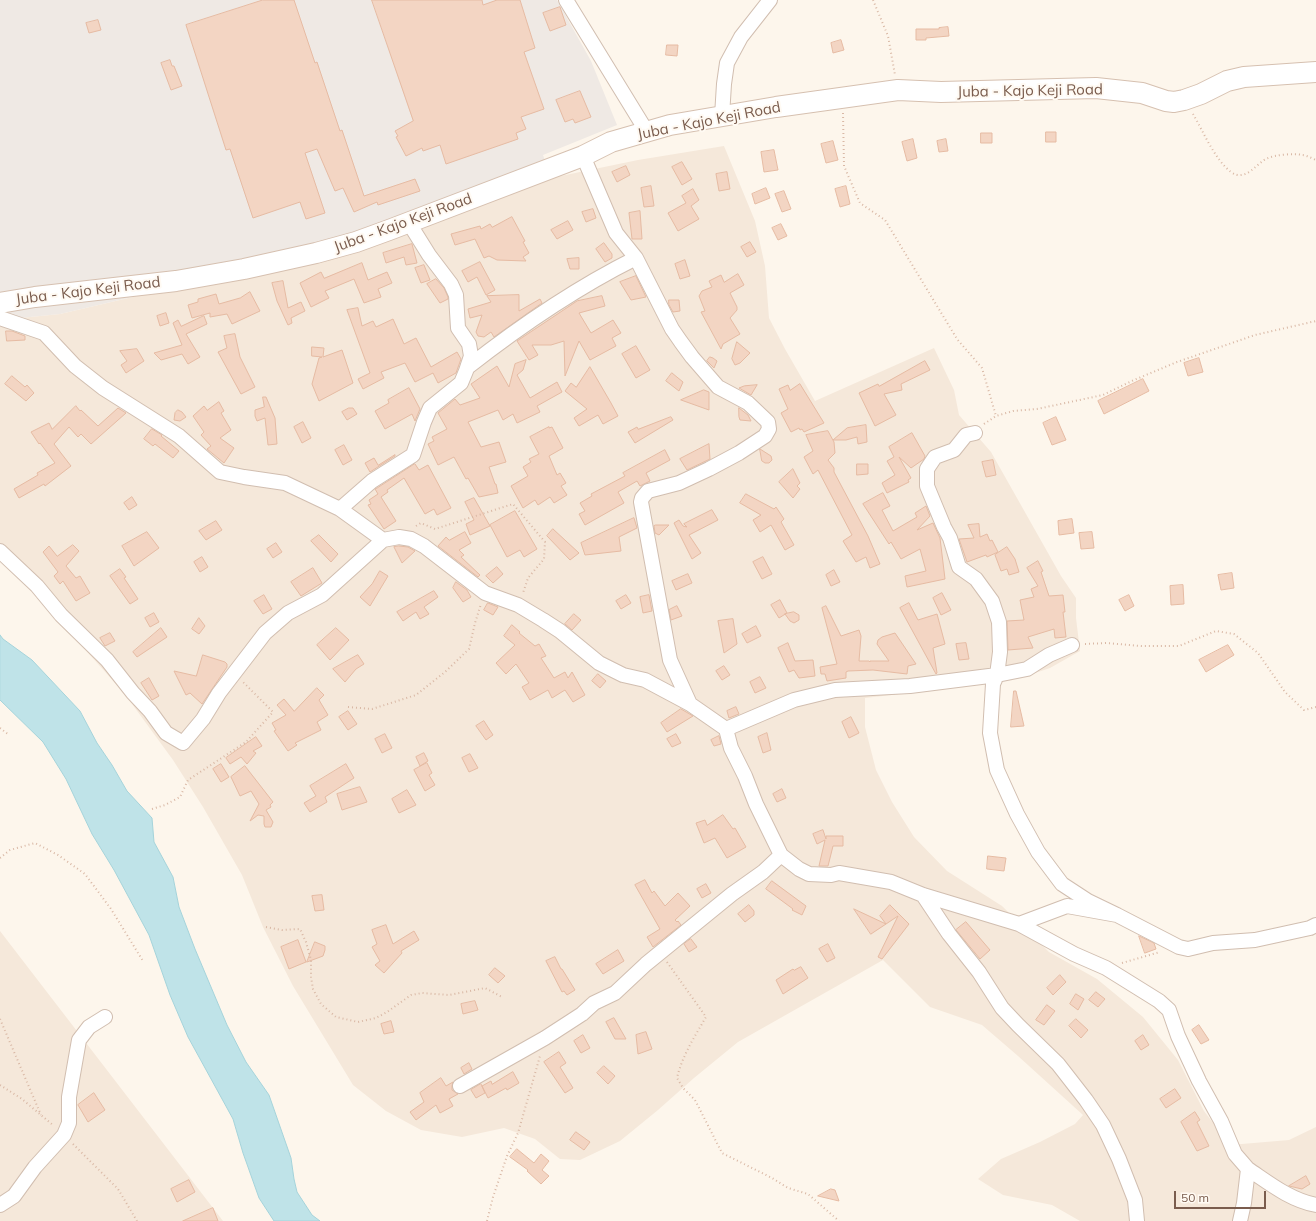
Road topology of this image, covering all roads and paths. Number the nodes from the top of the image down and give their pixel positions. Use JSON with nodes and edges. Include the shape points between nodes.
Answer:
{"nodes":[{"id":1,"x":566,"y":0,"type":"edge"},
{"id":2,"x":770,"y":0,"type":"edge"},
{"id":3,"x":873,"y":0,"type":"edge"},
{"id":4,"x":1316,"y":72,"type":"edge"},
{"id":5,"x":898,"y":90,"type":"junction"},
{"id":6,"x":843,"y":98,"type":"junction"},
{"id":7,"x":1184,"y":100,"type":"junction"},
{"id":8,"x":722,"y":116,"type":"junction"},
{"id":9,"x":648,"y":132,"type":"junction"},
{"id":10,"x":583,"y":156,"type":"junction"},
{"id":11,"x":1316,"y":160,"type":"edge"},
{"id":12,"x":409,"y":223,"type":"junction"},
{"id":13,"x":636,"y":258,"type":"junction"},
{"id":14,"x":0,"y":303,"type":"edge"},
{"id":15,"x":0,"y":318,"type":"edge"},
{"id":16,"x":1316,"y":321,"type":"edge"},
{"id":17,"x":468,"y":367,"type":"junction"},
{"id":18,"x":996,"y":416,"type":"junction"},
{"id":19,"x":975,"y":433,"type":"joint"},
{"id":20,"x":340,"y":509,"type":"junction"},
{"id":21,"x":399,"y":537,"type":"junction"},
{"id":22,"x":383,"y":540,"type":"junction"},
{"id":23,"x":0,"y":551,"type":"edge"},
{"id":24,"x":485,"y":593,"type":"junction"},
{"id":25,"x":518,"y":605,"type":"junction"},
{"id":26,"x":1072,"y":645,"type":"joint"},
{"id":27,"x":235,"y":674,"type":"junction"},
{"id":28,"x":997,"y":675,"type":"junction"},
{"id":29,"x":690,"y":704,"type":"junction"},
{"id":30,"x":348,"y":707,"type":"dead end"},
{"id":31,"x":1316,"y":707,"type":"edge"},
{"id":32,"x":0,"y":728,"type":"edge"},
{"id":33,"x":726,"y":729,"type":"junction"},
{"id":34,"x":9,"y":735,"type":"dead end"},
{"id":35,"x":152,"y":809,"type":"dead end"},
{"id":36,"x":781,"y":855,"type":"junction"},
{"id":37,"x":0,"y":858,"type":"edge"},
{"id":38,"x":924,"y":895,"type":"junction"},
{"id":39,"x":1117,"y":915,"type":"junction"},
{"id":40,"x":1019,"y":924,"type":"junction"},
{"id":41,"x":266,"y":926,"type":"dead end"},
{"id":42,"x":1314,"y":928,"type":"edge"},
{"id":43,"x":1178,"y":947,"type":"junction"},
{"id":44,"x":663,"y":952,"type":"junction"},
{"id":45,"x":142,"y":961,"type":"dead end"},
{"id":46,"x":1106,"y":968,"type":"junction"},
{"id":47,"x":502,"y":997,"type":"dead end"},
{"id":48,"x":104,"y":1017,"type":"dead end"},
{"id":49,"x":0,"y":1019,"type":"edge"},
{"id":50,"x":545,"y":1038,"type":"junction"},
{"id":51,"x":460,"y":1086,"type":"dead end"},
{"id":52,"x":0,"y":1087,"type":"edge"},
{"id":53,"x":42,"y":1116,"type":"junction"},
{"id":54,"x":64,"y":1135,"type":"junction"},
{"id":55,"x":1248,"y":1169,"type":"junction"},
{"id":56,"x":0,"y":1205,"type":"edge"},
{"id":57,"x":1316,"y":1205,"type":"edge"},
{"id":58,"x":137,"y":1221,"type":"edge"},
{"id":59,"x":487,"y":1221,"type":"edge"},
{"id":60,"x":839,"y":1221,"type":"edge"},
{"id":61,"x":1137,"y":1221,"type":"edge"},
{"id":62,"x":1240,"y":1221,"type":"edge"}],
"edges":[{"from":1,"to":9,"type":"street"},
{"from":2,"to":8,"type":"street","via":[[741,37],[727,63]]},
{"from":3,"to":5,"type":"path","via":[[888,36]]},
{"from":4,"to":7,"type":"main road","name":"Juba - Kajo Keji Road","via":[[1244,77],[1227,81]]},
{"from":5,"to":6,"type":"main road","name":"Juba - Kajo Keji Road"},
{"from":5,"to":7,"type":"main road","name":"Juba - Kajo Keji Road","via":[[941,92],[1096,88],[1142,93],[1166,101]]},
{"from":6,"to":8,"type":"main road","name":"Juba - Kajo Keji Road"},
{"from":6,"to":18,"type":"path","via":[[844,166],[860,203],[884,220],[957,339],[982,368]]},
{"from":7,"to":11,"type":"path","via":[[1222,163],[1233,174],[1242,175],[1253,170],[1267,158],[1301,154]]},
{"from":8,"to":9,"type":"main road","name":"Juba - Kajo Keji Road","via":[[670,125]]},
{"from":9,"to":10,"type":"main road","name":"Juba - Kajo Keji Road","via":[[611,142]]},
{"from":10,"to":12,"type":"main road","name":"Juba - Kajo Keji Road"},
{"from":10,"to":13,"type":"street","via":[[616,234]]},
{"from":12,"to":14,"type":"main road","name":"Juba - Kajo Keji Road","via":[[356,242],[244,269],[176,281]]},
{"from":12,"to":17,"type":"street","via":[[451,284],[456,296],[458,328],[469,344]]},
{"from":13,"to":17,"type":"street","via":[[573,293]]},
{"from":13,"to":29,"type":"street","via":[[672,329],[692,357],[718,387],[748,403],[768,422],[769,429],[765,436],[739,453],[679,483],[648,491],[642,498],[670,660]]},
{"from":15,"to":20,"type":"street","via":[[44,333],[75,366],[103,388],[179,436],[220,472],[285,483]]},
{"from":16,"to":18,"type":"path","via":[[1248,337],[1177,362],[1103,395]]},
{"from":17,"to":20,"type":"street","via":[[461,383],[430,408],[413,455],[372,481]]},
{"from":18,"to":19,"type":"path"},
{"from":19,"to":28,"type":"street","via":[[966,435],[954,450],[935,457],[927,469],[927,486],[950,538],[959,567],[976,579],[992,601],[999,622],[1000,652]]},
{"from":20,"to":22,"type":"street"},
{"from":21,"to":22,"type":"street"},
{"from":21,"to":24,"type":"street","via":[[411,539],[424,546]]},
{"from":21,"to":25,"type":"path","via":[[421,523],[435,529],[513,504],[545,542],[544,559],[528,578]]},
{"from":22,"to":27,"type":"street","via":[[322,595],[288,613],[265,632]]},
{"from":23,"to":27,"type":"street","via":[[107,660],[150,710],[166,733],[183,743]]},
{"from":24,"to":25,"type":"street"},
{"from":24,"to":30,"type":"path","via":[[469,649],[446,672],[416,695],[372,709]]},
{"from":25,"to":29,"type":"street","via":[[560,631],[599,663],[624,675],[645,680]]},
{"from":26,"to":28,"type":"street","via":[[1027,669]]},
{"from":26,"to":31,"type":"path","via":[[1106,643],[1179,646],[1216,631],[1234,634],[1258,653],[1285,692],[1304,710]]},
{"from":27,"to":35,"type":"path","via":[[273,712],[246,742],[188,780],[180,796]]},
{"from":28,"to":33,"type":"street","via":[[910,686],[835,690],[794,700]]},
{"from":28,"to":39,"type":"street","via":[[993,684],[990,733],[997,770],[1017,814],[1038,852],[1062,884],[1088,901]]},
{"from":29,"to":33,"type":"street"},
{"from":32,"to":34,"type":"path"},
{"from":33,"to":36,"type":"street","via":[[731,748]]},
{"from":36,"to":38,"type":"street","via":[[808,874],[839,874],[891,882]]},
{"from":36,"to":44,"type":"street"},
{"from":37,"to":45,"type":"path","via":[[10,850],[35,844],[80,870],[111,910]]},
{"from":38,"to":40,"type":"street"},
{"from":38,"to":61,"type":"street","via":[[1002,1008],[1058,1064],[1103,1125],[1135,1200]]},
{"from":39,"to":40,"type":"street","via":[[1067,906]]},
{"from":39,"to":43,"type":"street"},
{"from":40,"to":46,"type":"street"},
{"from":41,"to":47,"type":"path","via":[[282,930],[300,929],[311,960],[312,989],[328,1011],[347,1020],[358,1022],[376,1018],[398,1002],[422,993],[449,995],[485,988]]},
{"from":42,"to":43,"type":"street","via":[[1255,940],[1214,943],[1188,949]]},
{"from":43,"to":46,"type":"path"},
{"from":44,"to":50,"type":"street","via":[[615,993],[594,1003]]},
{"from":44,"to":60,"type":"path","via":[[667,963],[706,1017],[686,1053],[677,1078],[695,1100],[722,1153],[788,1188],[808,1194]]},
{"from":46,"to":55,"type":"street","via":[[1153,996],[1169,1010],[1178,1036],[1199,1081],[1222,1121],[1235,1154]]},
{"from":48,"to":54,"type":"street","via":[[89,1027],[79,1040],[69,1097],[69,1123]]},
{"from":49,"to":53,"type":"path"},
{"from":50,"to":51,"type":"street"},
{"from":50,"to":59,"type":"path","via":[[518,1133],[507,1156]]},
{"from":52,"to":53,"type":"path","via":[[22,1099]]},
{"from":53,"to":54,"type":"path"},
{"from":54,"to":56,"type":"street","via":[[35,1167],[14,1196]]},
{"from":54,"to":58,"type":"path","via":[[118,1190]]},
{"from":55,"to":57,"type":"street","via":[[1293,1197]]},
{"from":55,"to":62,"type":"street"}]}
